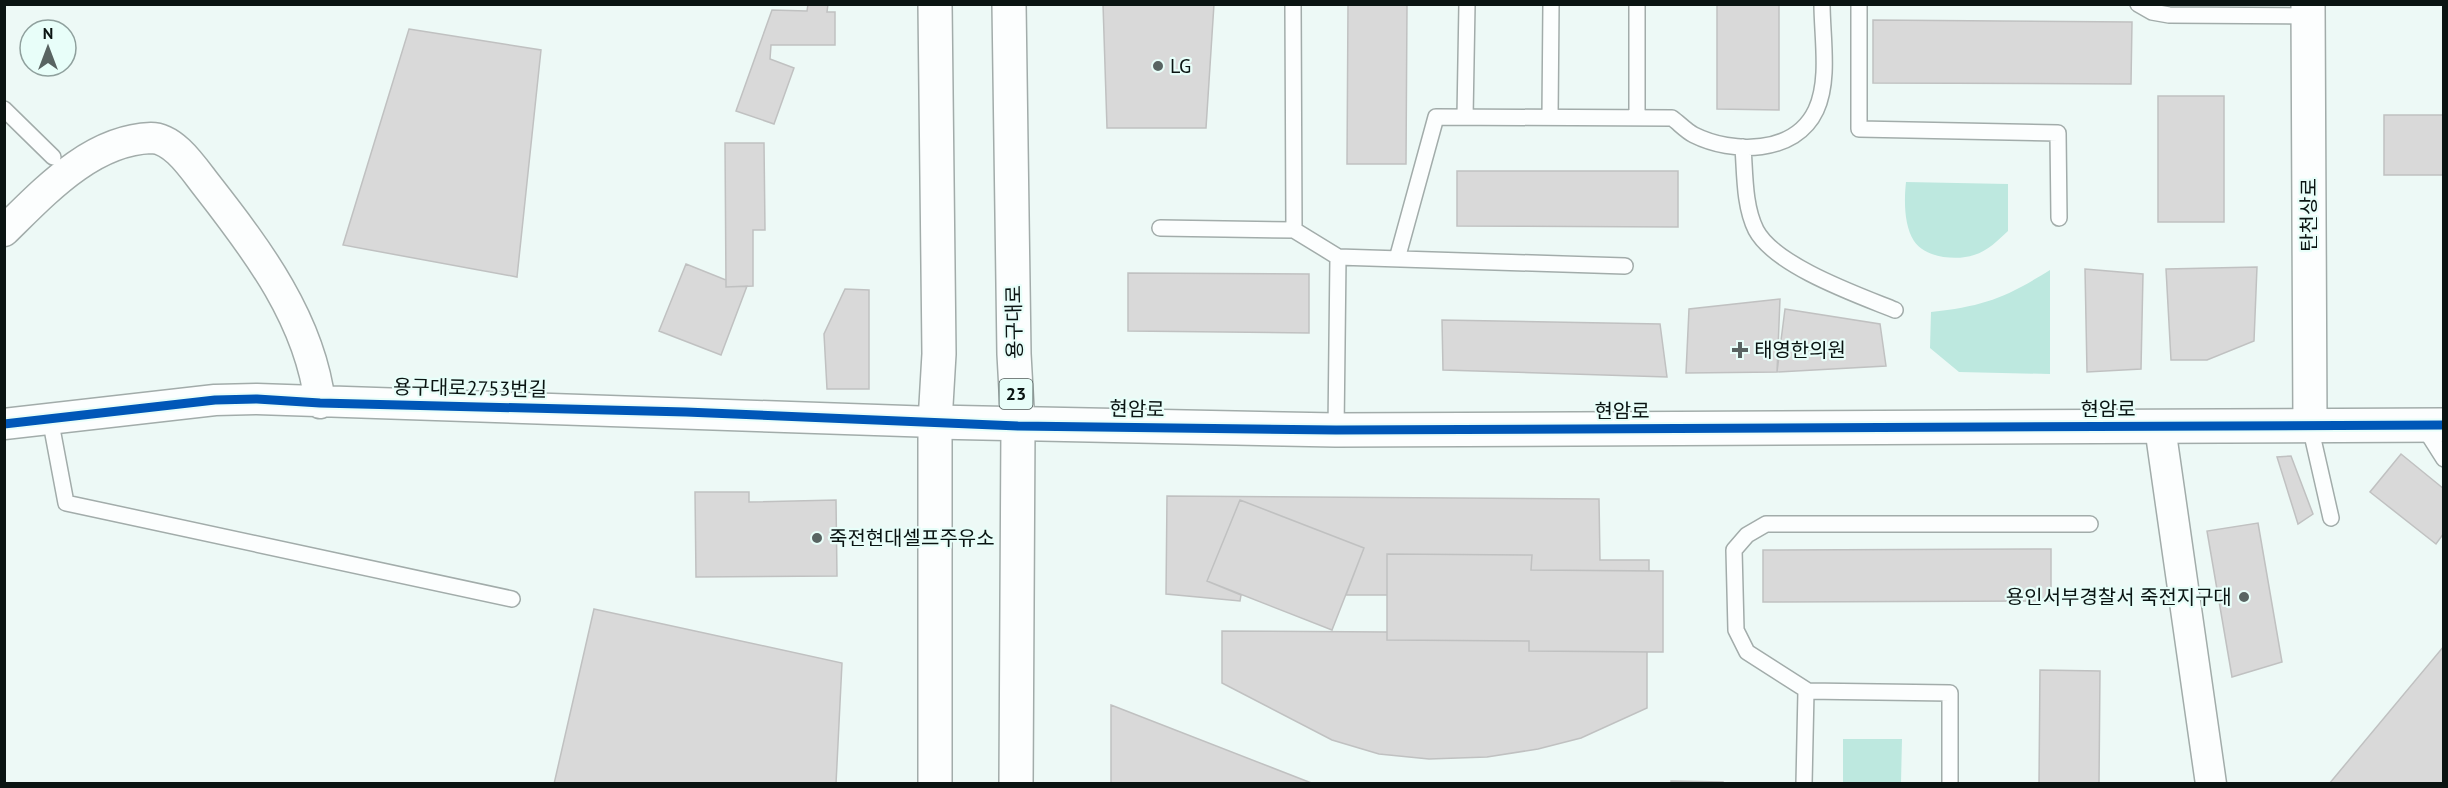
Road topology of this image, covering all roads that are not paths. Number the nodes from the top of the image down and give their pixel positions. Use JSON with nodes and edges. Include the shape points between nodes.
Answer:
{"nodes":[{"id":1,"x":935,"y":4,"type":"edge"},
{"id":2,"x":1009,"y":4,"type":"edge"},
{"id":3,"x":1293,"y":4,"type":"edge"},
{"id":4,"x":1467,"y":4,"type":"edge"},
{"id":5,"x":1551,"y":4,"type":"edge"},
{"id":6,"x":1638,"y":4,"type":"edge"},
{"id":7,"x":1822,"y":4,"type":"edge"},
{"id":8,"x":1859,"y":4,"type":"edge"},
{"id":9,"x":2138,"y":4,"type":"edge"},
{"id":10,"x":2308,"y":10,"type":"edge"},
{"id":11,"x":4,"y":110,"type":"edge"},
{"id":12,"x":1465,"y":117,"type":"junction"},
{"id":13,"x":1550,"y":117,"type":"junction"},
{"id":14,"x":1637,"y":117,"type":"junction"},
{"id":15,"x":1743,"y":147,"type":"junction"},
{"id":16,"x":52,"y":157,"type":"dead end"},
{"id":17,"x":2059,"y":218,"type":"dead end"},
{"id":18,"x":1160,"y":228,"type":"dead end"},
{"id":19,"x":1294,"y":230,"type":"junction"},
{"id":20,"x":4,"y":231,"type":"edge"},
{"id":21,"x":1338,"y":257,"type":"junction"},
{"id":22,"x":1397,"y":259,"type":"junction"},
{"id":23,"x":1625,"y":266,"type":"dead end"},
{"id":24,"x":1895,"y":310,"type":"dead end"},
{"id":25,"x":320,"y":403,"type":"junction"},
{"id":26,"x":50,"y":418,"type":"junction"},
{"id":27,"x":935,"y":422,"type":"junction"},
{"id":28,"x":4,"y":423,"type":"edge"},
{"id":29,"x":2433,"y":425,"type":"edge"},
{"id":30,"x":1018,"y":426,"type":"junction"},
{"id":31,"x":2310,"y":426,"type":"junction"},
{"id":32,"x":2160,"y":427,"type":"junction"},
{"id":33,"x":1336,"y":430,"type":"junction"},
{"id":34,"x":2444,"y":459,"type":"edge"},
{"id":35,"x":2331,"y":518,"type":"dead end"},
{"id":36,"x":2090,"y":524,"type":"dead end"},
{"id":37,"x":512,"y":599,"type":"dead end"},
{"id":38,"x":1808,"y":692,"type":"junction"},
{"id":39,"x":935,"y":783,"type":"edge"},
{"id":40,"x":1016,"y":783,"type":"edge"},
{"id":41,"x":1804,"y":783,"type":"edge"},
{"id":42,"x":1950,"y":783,"type":"edge"},
{"id":43,"x":2211,"y":783,"type":"edge"}],
"edges":[{"from":1,"to":27,"type":"street","via":[[939,354]]},
{"from":2,"to":30,"type":"street","name":"용구대로","number":"23"},
{"from":3,"to":19,"type":"lane"},
{"from":4,"to":12,"type":"lane"},
{"from":5,"to":13,"type":"lane"},
{"from":6,"to":14,"type":"lane"},
{"from":7,"to":15,"type":"lane","via":[[1823,85],[1817,109],[1795,136],[1773,145]]},
{"from":8,"to":17,"type":"lane","via":[[1859,129],[2058,133]]},
{"from":9,"to":10,"type":"lane","via":[[2169,15]]},
{"from":10,"to":31,"type":"street","name":"탄천상로"},
{"from":11,"to":16,"type":"lane"},
{"from":12,"to":13,"type":"lane"},
{"from":12,"to":22,"type":"lane","via":[[1436,117]]},
{"from":13,"to":14,"type":"lane"},
{"from":14,"to":15,"type":"lane","via":[[1672,118],[1692,134],[1717,144]]},
{"from":15,"to":24,"type":"lane","via":[[1748,202],[1757,231],[1779,253],[1827,283]]},
{"from":18,"to":19,"type":"lane"},
{"from":19,"to":21,"type":"lane"},
{"from":20,"to":25,"type":"street","via":[[56,180],[103,151],[126,142],[154,138],[180,152],[267,264],[304,344]]},
{"from":21,"to":22,"type":"lane"},
{"from":21,"to":33,"type":"lane"},
{"from":22,"to":23,"type":"lane"},
{"from":25,"to":26,"type":"street","name":"용구대로2753번길","via":[[215,400]]},
{"from":25,"to":27,"type":"street","name":"용구대로2753번길"},
{"from":26,"to":28,"type":"street","name":"용구대로2753번길"},
{"from":26,"to":37,"type":"lane","via":[[66,503]]},
{"from":27,"to":30,"type":"street","name":"현암로"},
{"from":27,"to":39,"type":"street"},
{"from":29,"to":31,"type":"street","name":"현암로"},
{"from":29,"to":34,"type":"lane"},
{"from":30,"to":33,"type":"street","name":"현암로"},
{"from":30,"to":40,"type":"street","name":"용구대로","number":"23"},
{"from":31,"to":32,"type":"street","name":"현암로"},
{"from":31,"to":35,"type":"lane"},
{"from":32,"to":33,"type":"street","name":"현암로"},
{"from":32,"to":43,"type":"street"},
{"from":36,"to":38,"type":"lane","via":[[1766,524],[1747,535],[1734,550],[1736,630],[1747,652]]},
{"from":38,"to":41,"type":"lane"},
{"from":38,"to":42,"type":"lane","via":[[1950,693]]}]}
